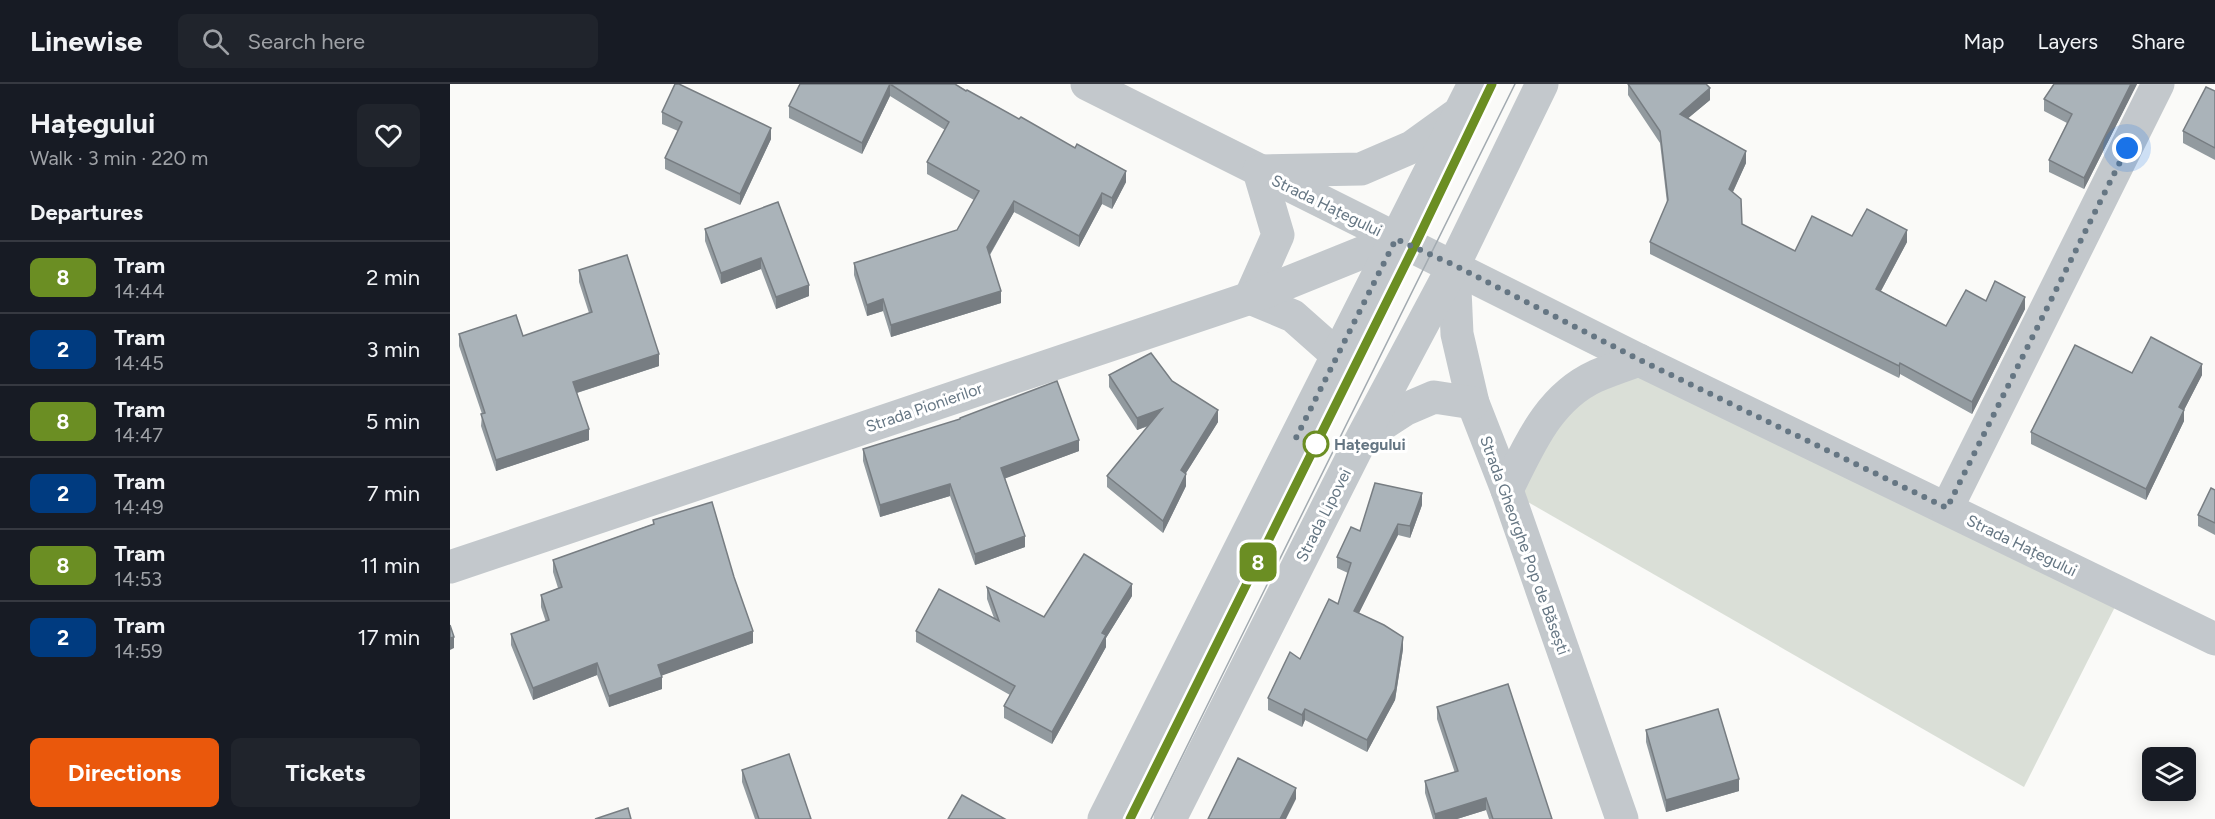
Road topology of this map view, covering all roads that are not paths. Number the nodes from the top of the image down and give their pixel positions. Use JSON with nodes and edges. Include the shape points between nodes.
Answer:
{"nodes":[{"id":1,"x":1087,"y":84,"type":"edge"},
{"id":2,"x":1474,"y":84,"type":"edge"},
{"id":3,"x":1542,"y":84,"type":"edge"},
{"id":4,"x":2158,"y":84,"type":"edge"},
{"id":5,"x":1459,"y":114,"type":"junction"},
{"id":6,"x":1258,"y":171,"type":"junction"},
{"id":7,"x":1396,"y":239,"type":"junction"},
{"id":8,"x":1454,"y":265,"type":"junction"},
{"id":9,"x":1251,"y":298,"type":"junction"},
{"id":10,"x":1337,"y":355,"type":"junction"},
{"id":11,"x":1640,"y":360,"type":"junction"},
{"id":12,"x":1473,"y":403,"type":"junction"},
{"id":13,"x":1362,"y":438,"type":"junction"},
{"id":14,"x":1507,"y":490,"type":"junction"},
{"id":15,"x":1947,"y":508,"type":"junction"},
{"id":16,"x":450,"y":567,"type":"edge"},
{"id":17,"x":2215,"y":639,"type":"edge"},
{"id":18,"x":1104,"y":819,"type":"edge"},
{"id":19,"x":1170,"y":819,"type":"edge"},
{"id":20,"x":1622,"y":819,"type":"edge"}],
"edges":[{"from":1,"to":6,"type":"street","name":"Strada Hațegului"},
{"from":2,"to":5,"type":"street"},
{"from":3,"to":8,"type":"street","name":"Strada Lipovei"},
{"from":4,"to":15,"type":"street"},
{"from":5,"to":6,"type":"street","via":[[1412,147],[1361,169]]},
{"from":5,"to":7,"type":"street"},
{"from":6,"to":7,"type":"street","name":"Strada Hațegului"},
{"from":6,"to":9,"type":"street","via":[[1278,235]]},
{"from":7,"to":8,"type":"street","name":"Strada Hațegului"},
{"from":7,"to":9,"type":"street","name":"Strada Pionierilor"},
{"from":7,"to":10,"type":"street"},
{"from":8,"to":11,"type":"street","name":"Strada Hațegului"},
{"from":8,"to":12,"type":"street","name":"Strada Gheorghe Pop de Băsești","via":[[1457,334]]},
{"from":8,"to":13,"type":"street","name":"Strada Lipovei"},
{"from":9,"to":10,"type":"street","via":[[1293,316]]},
{"from":9,"to":16,"type":"street","name":"Strada Pionierilor"},
{"from":10,"to":18,"type":"street"},
{"from":11,"to":14,"type":"street","via":[[1595,377],[1570,392],[1540,425]]},
{"from":11,"to":15,"type":"street","name":"Strada Hațegului"},
{"from":12,"to":13,"type":"street","via":[[1434,397],[1406,409]]},
{"from":12,"to":14,"type":"street","name":"Strada Gheorghe Pop de Băsești"},
{"from":13,"to":19,"type":"street","name":"Strada Lipovei"},
{"from":14,"to":20,"type":"street","name":"Strada Gheorghe Pop de Băsești"},
{"from":15,"to":17,"type":"street","name":"Strada Hațegului"}]}
